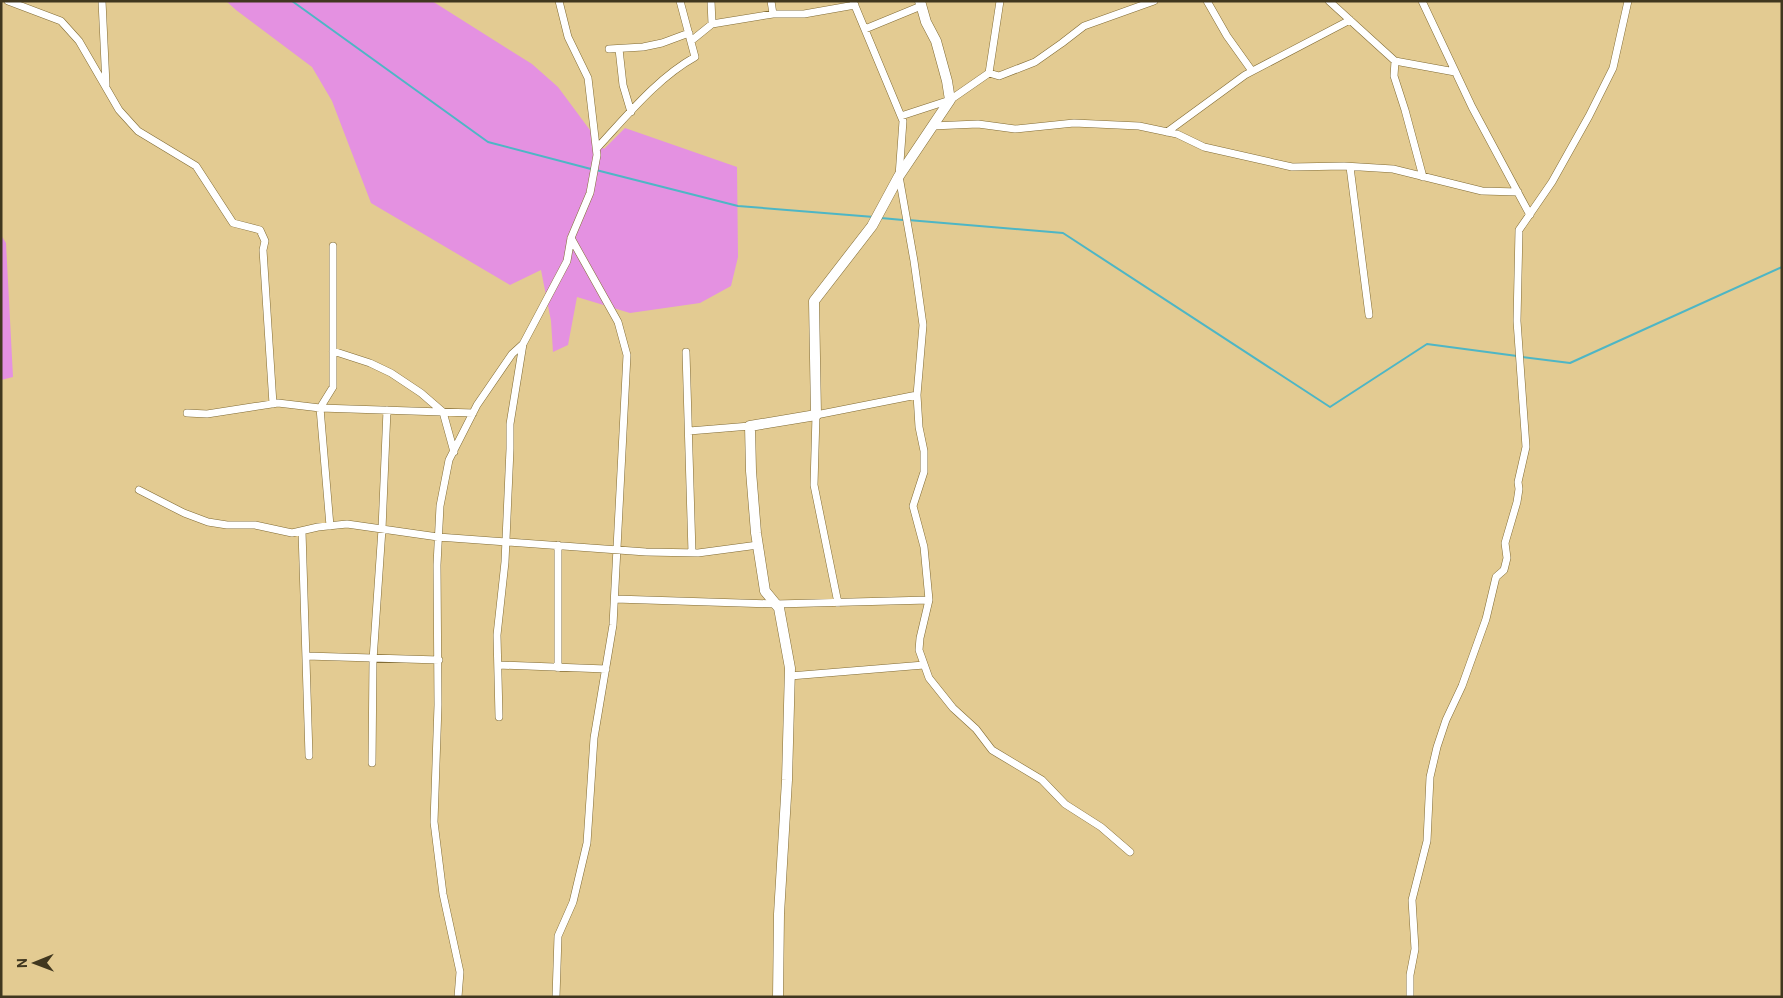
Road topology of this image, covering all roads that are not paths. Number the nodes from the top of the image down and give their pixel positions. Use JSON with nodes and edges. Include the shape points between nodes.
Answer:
{"nodes":[{"id":1,"x":8,"y":1,"type":"edge"},
{"id":2,"x":102,"y":1,"type":"edge"},
{"id":3,"x":559,"y":1,"type":"edge"},
{"id":4,"x":680,"y":1,"type":"edge"},
{"id":5,"x":711,"y":1,"type":"edge"},
{"id":6,"x":771,"y":1,"type":"edge"},
{"id":7,"x":1000,"y":1,"type":"edge"},
{"id":8,"x":1154,"y":1,"type":"edge"},
{"id":9,"x":1207,"y":1,"type":"edge"},
{"id":10,"x":1329,"y":1,"type":"edge"},
{"id":11,"x":1422,"y":1,"type":"edge"},
{"id":12,"x":1628,"y":1,"type":"edge"},
{"id":13,"x":854,"y":3,"type":"edge"},
{"id":14,"x":921,"y":3,"type":"edge"},
{"id":15,"x":773,"y":14,"type":"junction"},
{"id":16,"x":1350,"y":20,"type":"junction"},
{"id":17,"x":712,"y":24,"type":"junction"},
{"id":18,"x":865,"y":29,"type":"junction"},
{"id":19,"x":689,"y":33,"type":"junction"},
{"id":20,"x":691,"y":41,"type":"junction"},
{"id":21,"x":609,"y":49,"type":"dead end"},
{"id":22,"x":619,"y":49,"type":"junction"},
{"id":23,"x":1395,"y":60,"type":"junction"},
{"id":24,"x":1252,"y":70,"type":"junction"},
{"id":25,"x":1455,"y":72,"type":"junction"},
{"id":26,"x":989,"y":73,"type":"junction"},
{"id":27,"x":106,"y":88,"type":"junction"},
{"id":28,"x":950,"y":100,"type":"junction"},
{"id":29,"x":631,"y":112,"type":"junction"},
{"id":30,"x":901,"y":116,"type":"junction"},
{"id":31,"x":932,"y":126,"type":"junction"},
{"id":32,"x":1167,"y":132,"type":"junction"},
{"id":33,"x":597,"y":148,"type":"junction"},
{"id":34,"x":1350,"y":167,"type":"junction"},
{"id":35,"x":899,"y":176,"type":"junction"},
{"id":36,"x":1422,"y":177,"type":"junction"},
{"id":37,"x":1518,"y":192,"type":"junction"},
{"id":38,"x":1530,"y":215,"type":"junction"},
{"id":39,"x":571,"y":238,"type":"junction"},
{"id":40,"x":333,"y":246,"type":"dead end"},
{"id":41,"x":1369,"y":315,"type":"dead end"},
{"id":42,"x":523,"y":344,"type":"junction"},
{"id":43,"x":333,"y":351,"type":"junction"},
{"id":44,"x":686,"y":352,"type":"dead end"},
{"id":45,"x":917,"y":395,"type":"junction"},
{"id":46,"x":273,"y":404,"type":"junction"},
{"id":47,"x":320,"y":408,"type":"junction"},
{"id":48,"x":387,"y":410,"type":"junction"},
{"id":49,"x":443,"y":412,"type":"junction"},
{"id":50,"x":187,"y":413,"type":"dead end"},
{"id":51,"x":474,"y":413,"type":"junction"},
{"id":52,"x":816,"y":414,"type":"junction"},
{"id":53,"x":750,"y":426,"type":"junction"},
{"id":54,"x":688,"y":431,"type":"junction"},
{"id":55,"x":454,"y":452,"type":"junction"},
{"id":56,"x":139,"y":490,"type":"dead end"},
{"id":57,"x":330,"y":526,"type":"junction"},
{"id":58,"x":382,"y":529,"type":"junction"},
{"id":59,"x":302,"y":531,"type":"junction"},
{"id":60,"x":438,"y":537,"type":"junction"},
{"id":61,"x":506,"y":542,"type":"junction"},
{"id":62,"x":558,"y":545,"type":"junction"},
{"id":63,"x":758,"y":545,"type":"junction"},
{"id":64,"x":618,"y":549,"type":"junction"},
{"id":65,"x":692,"y":553,"type":"junction"},
{"id":66,"x":615,"y":599,"type":"junction"},
{"id":67,"x":929,"y":600,"type":"junction"},
{"id":68,"x":838,"y":603,"type":"junction"},
{"id":69,"x":776,"y":604,"type":"junction"},
{"id":70,"x":306,"y":656,"type":"junction"},
{"id":71,"x":373,"y":658,"type":"junction"},
{"id":72,"x":439,"y":660,"type":"junction"},
{"id":73,"x":498,"y":665,"type":"junction"},
{"id":74,"x":924,"y":665,"type":"junction"},
{"id":75,"x":558,"y":668,"type":"junction"},
{"id":76,"x":606,"y":669,"type":"junction"},
{"id":77,"x":790,"y":676,"type":"junction"},
{"id":78,"x":499,"y":717,"type":"dead end"},
{"id":79,"x":309,"y":756,"type":"dead end"},
{"id":80,"x":372,"y":763,"type":"dead end"},
{"id":81,"x":1130,"y":852,"type":"dead end"},
{"id":82,"x":458,"y":997,"type":"edge"},
{"id":83,"x":556,"y":997,"type":"edge"},
{"id":84,"x":778,"y":997,"type":"edge"},
{"id":85,"x":1410,"y":997,"type":"edge"}],
"edges":[{"from":1,"to":27,"type":"street","via":[[61,22],[79,41]]},
{"from":2,"to":27,"type":"street"},
{"from":3,"to":33,"type":"street","via":[[568,37],[588,78]]},
{"from":4,"to":19,"type":"street"},
{"from":5,"to":17,"type":"street"},
{"from":6,"to":15,"type":"street"},
{"from":7,"to":26,"type":"street"},
{"from":8,"to":26,"type":"street","via":[[1084,26],[1034,62],[999,76]]},
{"from":9,"to":24,"type":"street"},
{"from":10,"to":16,"type":"street"},
{"from":11,"to":25,"type":"street"},
{"from":12,"to":38,"type":"street","via":[[1613,68],[1552,182]]},
{"from":13,"to":15,"type":"street","via":[[804,14]]},
{"from":13,"to":18,"type":"street"},
{"from":14,"to":18,"type":"street"},
{"from":14,"to":28,"type":"street","via":[[938,50]]},
{"from":15,"to":17,"type":"street"},
{"from":16,"to":23,"type":"street"},
{"from":16,"to":24,"type":"street"},
{"from":17,"to":20,"type":"street"},
{"from":18,"to":30,"type":"street"},
{"from":19,"to":20,"type":"street"},
{"from":19,"to":22,"type":"street","via":[[652,45]]},
{"from":20,"to":29,"type":"street","via":[[695,57],[681,65]]},
{"from":21,"to":22,"type":"street"},
{"from":22,"to":29,"type":"street","via":[[623,85]]},
{"from":23,"to":25,"type":"street"},
{"from":23,"to":36,"type":"street","via":[[1394,76]]},
{"from":24,"to":32,"type":"street"},
{"from":25,"to":37,"type":"street"},
{"from":26,"to":28,"type":"street"},
{"from":27,"to":46,"type":"street","via":[[118,110],[138,131],[196,166],[233,223],[260,230],[265,241]]},
{"from":28,"to":30,"type":"street"},
{"from":28,"to":31,"type":"street"},
{"from":29,"to":33,"type":"street"},
{"from":30,"to":35,"type":"street","via":[[904,121]]},
{"from":31,"to":32,"type":"street","via":[[978,124],[1015,129],[1074,123],[1139,126]]},
{"from":31,"to":35,"type":"street"},
{"from":32,"to":34,"type":"street","via":[[1204,147],[1292,168]]},
{"from":33,"to":39,"type":"street","via":[[590,194]]},
{"from":34,"to":36,"type":"street","via":[[1393,169]]},
{"from":34,"to":41,"type":"street"},
{"from":35,"to":45,"type":"street","via":[[923,325]]},
{"from":35,"to":52,"type":"street","via":[[872,226],[814,301]]},
{"from":36,"to":37,"type":"street","via":[[1482,191]]},
{"from":37,"to":38,"type":"street"},
{"from":38,"to":85,"type":"street","via":[[1519,230],[1517,322],[1526,447],[1505,543],[1507,558],[1504,570],[1496,577],[1486,619],[1446,720],[1430,777],[1426,841],[1412,900],[1415,948]]},
{"from":39,"to":42,"type":"street","via":[[567,261]]},
{"from":39,"to":64,"type":"street","via":[[618,322],[627,355]]},
{"from":40,"to":43,"type":"street"},
{"from":42,"to":51,"type":"street","via":[[512,354]]},
{"from":42,"to":61,"type":"street","via":[[510,424]]},
{"from":43,"to":47,"type":"street","via":[[333,387]]},
{"from":43,"to":49,"type":"street","via":[[391,373]]},
{"from":44,"to":54,"type":"street"},
{"from":45,"to":52,"type":"street"},
{"from":45,"to":67,"type":"street","via":[[924,472],[913,506],[924,547]]},
{"from":46,"to":47,"type":"street"},
{"from":46,"to":50,"type":"street","via":[[207,414]]},
{"from":47,"to":48,"type":"street"},
{"from":47,"to":57,"type":"street"},
{"from":48,"to":49,"type":"street"},
{"from":48,"to":58,"type":"street"},
{"from":49,"to":51,"type":"street"},
{"from":49,"to":55,"type":"street"},
{"from":51,"to":55,"type":"street"},
{"from":52,"to":53,"type":"street"},
{"from":52,"to":68,"type":"street","via":[[814,485]]},
{"from":53,"to":54,"type":"street"},
{"from":53,"to":63,"type":"street"},
{"from":54,"to":65,"type":"street"},
{"from":55,"to":60,"type":"street","via":[[449,460],[440,506]]},
{"from":56,"to":59,"type":"street","via":[[208,522],[254,525],[292,534]]},
{"from":57,"to":58,"type":"street","via":[[347,524]]},
{"from":57,"to":59,"type":"street"},
{"from":58,"to":60,"type":"street"},
{"from":58,"to":71,"type":"street"},
{"from":59,"to":70,"type":"street"},
{"from":60,"to":61,"type":"street"},
{"from":60,"to":72,"type":"street"},
{"from":61,"to":62,"type":"street"},
{"from":61,"to":73,"type":"street","via":[[497,635]]},
{"from":62,"to":64,"type":"street"},
{"from":62,"to":75,"type":"street"},
{"from":63,"to":65,"type":"street"},
{"from":63,"to":69,"type":"street","via":[[764,591]]},
{"from":64,"to":65,"type":"street"},
{"from":64,"to":66,"type":"street"},
{"from":66,"to":69,"type":"street"},
{"from":66,"to":76,"type":"street"},
{"from":67,"to":68,"type":"street"},
{"from":67,"to":74,"type":"street","via":[[919,650]]},
{"from":68,"to":69,"type":"street"},
{"from":69,"to":77,"type":"street","via":[[780,608]]},
{"from":70,"to":71,"type":"street"},
{"from":70,"to":79,"type":"street"},
{"from":71,"to":72,"type":"street"},
{"from":71,"to":80,"type":"street"},
{"from":72,"to":82,"type":"street","via":[[434,822],[443,894],[460,972]]},
{"from":73,"to":75,"type":"street"},
{"from":73,"to":78,"type":"street"},
{"from":74,"to":77,"type":"street"},
{"from":74,"to":81,"type":"street","via":[[929,678],[992,750],[1042,780],[1065,804],[1101,827]]},
{"from":75,"to":76,"type":"street"},
{"from":76,"to":83,"type":"street","via":[[594,738],[587,843],[573,902],[558,936]]},
{"from":77,"to":84,"type":"street"}]}
